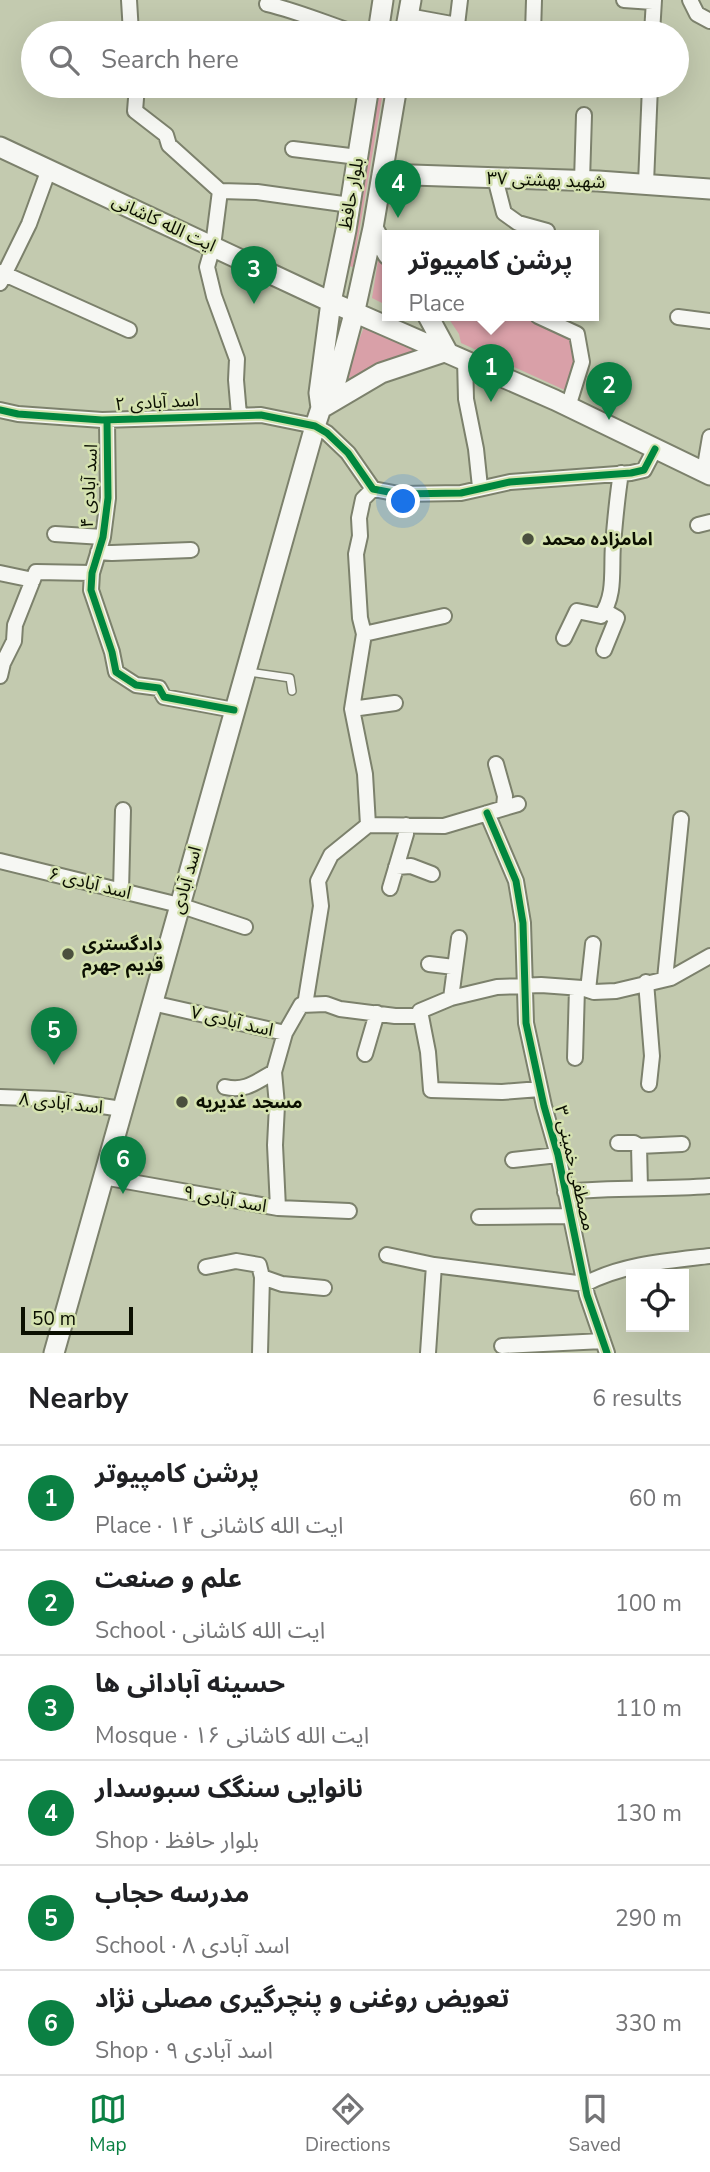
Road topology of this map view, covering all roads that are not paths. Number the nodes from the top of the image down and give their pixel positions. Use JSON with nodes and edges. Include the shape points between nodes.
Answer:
{"nodes":[{"id":1,"x":129,"y":0,"type":"edge"},
{"id":2,"x":383,"y":0,"type":"edge"},
{"id":3,"x":460,"y":0,"type":"edge"},
{"id":4,"x":534,"y":0,"type":"edge"},
{"id":5,"x":624,"y":0,"type":"edge"},
{"id":6,"x":690,"y":0,"type":"edge"},
{"id":7,"x":653,"y":1,"type":"edge"},
{"id":8,"x":267,"y":4,"type":"dead end"},
{"id":9,"x":408,"y":16,"type":"edge"},
{"id":10,"x":130,"y":21,"type":"edge"},
{"id":11,"x":319,"y":21,"type":"edge"},
{"id":12,"x":380,"y":21,"type":"edge"},
{"id":13,"x":435,"y":21,"type":"edge"},
{"id":14,"x":457,"y":21,"type":"edge"},
{"id":15,"x":533,"y":21,"type":"edge"},
{"id":16,"x":652,"y":21,"type":"edge"},
{"id":17,"x":710,"y":21,"type":"edge"},
{"id":18,"x":136,"y":98,"type":"edge"},
{"id":19,"x":367,"y":98,"type":"edge"},
{"id":20,"x":395,"y":98,"type":"edge"},
{"id":21,"x":650,"y":98,"type":"edge"},
{"id":22,"x":584,"y":115,"type":"dead end"},
{"id":23,"x":0,"y":147,"type":"edge"},
{"id":24,"x":293,"y":149,"type":"dead end"},
{"id":25,"x":358,"y":156,"type":"junction"},
{"id":26,"x":49,"y":169,"type":"junction"},
{"id":27,"x":382,"y":174,"type":"junction"},
{"id":28,"x":495,"y":178,"type":"junction"},
{"id":29,"x":582,"y":181,"type":"junction"},
{"id":30,"x":646,"y":183,"type":"junction"},
{"id":31,"x":710,"y":189,"type":"edge"},
{"id":32,"x":220,"y":191,"type":"junction"},
{"id":33,"x":350,"y":205,"type":"junction"},
{"id":34,"x":543,"y":230,"type":"edge"},
{"id":35,"x":382,"y":244,"type":"edge"},
{"id":36,"x":213,"y":246,"type":"junction"},
{"id":37,"x":1,"y":276,"type":"edge"},
{"id":38,"x":331,"y":302,"type":"junction"},
{"id":39,"x":355,"y":310,"type":"junction"},
{"id":40,"x":678,"y":317,"type":"dead end"},
{"id":41,"x":432,"y":321,"type":"edge"},
{"id":42,"x":549,"y":321,"type":"edge"},
{"id":43,"x":710,"y":321,"type":"edge"},
{"id":44,"x":130,"y":330,"type":"dead end"},
{"id":45,"x":456,"y":355,"type":"junction"},
{"id":46,"x":568,"y":407,"type":"junction"},
{"id":47,"x":0,"y":410,"type":"edge"},
{"id":48,"x":239,"y":415,"type":"junction"},
{"id":49,"x":318,"y":417,"type":"junction"},
{"id":50,"x":107,"y":420,"type":"junction"},
{"id":51,"x":710,"y":437,"type":"edge"},
{"id":52,"x":655,"y":449,"type":"junction"},
{"id":53,"x":621,"y":473,"type":"junction"},
{"id":54,"x":707,"y":474,"type":"edge"},
{"id":55,"x":480,"y":487,"type":"junction"},
{"id":56,"x":373,"y":489,"type":"junction"},
{"id":57,"x":55,"y":534,"type":"dead end"},
{"id":58,"x":103,"y":537,"type":"junction"},
{"id":59,"x":191,"y":550,"type":"dead end"},
{"id":60,"x":98,"y":552,"type":"junction"},
{"id":61,"x":0,"y":573,"type":"edge"},
{"id":62,"x":92,"y":573,"type":"junction"},
{"id":63,"x":33,"y":580,"type":"junction"},
{"id":64,"x":605,"y":611,"type":"junction"},
{"id":65,"x":444,"y":616,"type":"dead end"},
{"id":66,"x":363,"y":634,"type":"junction"},
{"id":67,"x":564,"y":638,"type":"dead end"},
{"id":68,"x":604,"y":650,"type":"dead end"},
{"id":69,"x":245,"y":671,"type":"junction"},
{"id":70,"x":0,"y":676,"type":"edge"},
{"id":71,"x":292,"y":691,"type":"dead end"},
{"id":72,"x":395,"y":702,"type":"dead end"},
{"id":73,"x":352,"y":709,"type":"junction"},
{"id":74,"x":234,"y":710,"type":"junction"},
{"id":75,"x":496,"y":764,"type":"dead end"},
{"id":76,"x":123,"y":810,"type":"dead end"},
{"id":77,"x":487,"y":813,"type":"junction"},
{"id":78,"x":681,"y":819,"type":"dead end"},
{"id":79,"x":368,"y":825,"type":"junction"},
{"id":80,"x":406,"y":825,"type":"junction"},
{"id":81,"x":0,"y":861,"type":"edge"},
{"id":82,"x":396,"y":867,"type":"junction"},
{"id":83,"x":432,"y":874,"type":"dead end"},
{"id":84,"x":390,"y":888,"type":"dead end"},
{"id":85,"x":121,"y":891,"type":"junction"},
{"id":86,"x":179,"y":905,"type":"junction"},
{"id":87,"x":245,"y":927,"type":"dead end"},
{"id":88,"x":459,"y":938,"type":"dead end"},
{"id":89,"x":593,"y":944,"type":"dead end"},
{"id":90,"x":710,"y":956,"type":"edge"},
{"id":91,"x":429,"y":964,"type":"dead end"},
{"id":92,"x":454,"y":967,"type":"junction"},
{"id":93,"x":665,"y":979,"type":"junction"},
{"id":94,"x":646,"y":982,"type":"junction"},
{"id":95,"x":524,"y":986,"type":"junction"},
{"id":96,"x":582,"y":989,"type":"junction"},
{"id":97,"x":451,"y":998,"type":"junction"},
{"id":98,"x":152,"y":1003,"type":"junction"},
{"id":99,"x":305,"y":1005,"type":"junction"},
{"id":100,"x":377,"y":1013,"type":"junction"},
{"id":101,"x":421,"y":1016,"type":"junction"},
{"id":102,"x":285,"y":1033,"type":"junction"},
{"id":103,"x":365,"y":1054,"type":"dead end"},
{"id":104,"x":575,"y":1058,"type":"dead end"},
{"id":105,"x":274,"y":1072,"type":"junction"},
{"id":106,"x":649,"y":1084,"type":"dead end"},
{"id":107,"x":225,"y":1087,"type":"dead end"},
{"id":108,"x":540,"y":1089,"type":"junction"},
{"id":109,"x":0,"y":1097,"type":"edge"},
{"id":110,"x":122,"y":1109,"type":"junction"},
{"id":111,"x":618,"y":1143,"type":"dead end"},
{"id":112,"x":682,"y":1144,"type":"dead end"},
{"id":113,"x":639,"y":1146,"type":"junction"},
{"id":114,"x":558,"y":1155,"type":"junction"},
{"id":115,"x":513,"y":1160,"type":"dead end"},
{"id":116,"x":103,"y":1177,"type":"junction"},
{"id":117,"x":710,"y":1186,"type":"edge"},
{"id":118,"x":640,"y":1188,"type":"junction"},
{"id":119,"x":565,"y":1192,"type":"junction"},
{"id":120,"x":278,"y":1208,"type":"junction"},
{"id":121,"x":349,"y":1211,"type":"dead end"},
{"id":122,"x":570,"y":1216,"type":"junction"},
{"id":123,"x":480,"y":1217,"type":"dead end"},
{"id":124,"x":387,"y":1255,"type":"dead end"},
{"id":125,"x":710,"y":1256,"type":"edge"},
{"id":126,"x":435,"y":1265,"type":"junction"},
{"id":127,"x":206,"y":1267,"type":"dead end"},
{"id":128,"x":262,"y":1277,"type":"junction"},
{"id":129,"x":584,"y":1284,"type":"junction"},
{"id":130,"x":324,"y":1288,"type":"dead end"},
{"id":131,"x":502,"y":1346,"type":"dead end"},
{"id":132,"x":605,"y":1347,"type":"edge"},
{"id":133,"x":54,"y":1353,"type":"edge"},
{"id":134,"x":260,"y":1353,"type":"edge"},
{"id":135,"x":428,"y":1353,"type":"edge"}],
"edges":[{"from":1,"to":10,"type":"street"},
{"from":2,"to":12,"type":"main road"},
{"from":3,"to":14,"type":"street"},
{"from":4,"to":15,"type":"street"},
{"from":5,"to":7,"type":"street"},
{"from":6,"to":17,"type":"street","via":[[697,13]]},
{"from":7,"to":16,"type":"street"},
{"from":8,"to":11,"type":"street"},
{"from":9,"to":13,"type":"street"},
{"from":18,"to":32,"type":"street","via":[[135,111],[166,135],[169,145]]},
{"from":19,"to":25,"type":"main road","name":"بلوار حافظ"},
{"from":20,"to":27,"type":"main road","name":"بلوار حافظ"},
{"from":21,"to":30,"type":"street"},
{"from":22,"to":29,"type":"street"},
{"from":23,"to":26,"type":"main road","name":"ایت الله کاشانی"},
{"from":24,"to":25,"type":"street"},
{"from":25,"to":33,"type":"main road","name":"بلوار حافظ"},
{"from":26,"to":36,"type":"main road","name":"ایت الله کاشانی"},
{"from":26,"to":37,"type":"street","via":[[29,224]]},
{"from":27,"to":28,"type":"main road","name":"شهید بهشتی ۳۷"},
{"from":27,"to":35,"type":"main road","name":"بلوار حافظ"},
{"from":28,"to":29,"type":"main road","name":"شهید بهشتی ۳۷"},
{"from":28,"to":34,"type":"street","via":[[504,213],[518,223]]},
{"from":29,"to":30,"type":"main road","name":"شهید بهشتی ۳۷"},
{"from":30,"to":31,"type":"main road","name":"شهید بهشتی ۳۷"},
{"from":32,"to":33,"type":"street"},
{"from":32,"to":36,"type":"street"},
{"from":33,"to":38,"type":"main road","name":"بلوار حافظ"},
{"from":35,"to":39,"type":"main road","name":"بلوار حافظ"},
{"from":36,"to":38,"type":"main road","name":"ایت الله کاشانی"},
{"from":36,"to":48,"type":"street","via":[[207,267],[237,359]]},
{"from":37,"to":44,"type":"street"},
{"from":38,"to":39,"type":"main road","name":"ایت الله کاشانی"},
{"from":38,"to":49,"type":"main road","name":"اسد آبادی"},
{"from":39,"to":45,"type":"main road","name":"ایت الله کاشانی"},
{"from":39,"to":49,"type":"main road","name":"اسد آبادی","via":[[332,396]]},
{"from":40,"to":43,"type":"street"},
{"from":41,"to":45,"type":"main road"},
{"from":42,"to":46,"type":"street","via":[[577,334],[582,362]]},
{"from":45,"to":46,"type":"main road","name":"ایت الله کاشانی"},
{"from":45,"to":49,"type":"main road","via":[[381,373]]},
{"from":45,"to":55,"type":"street","via":[[464,373]]},
{"from":46,"to":52,"type":"main road","name":"ایت الله کاشانی"},
{"from":47,"to":50,"type":"street","name":"اسد آبادی ۲"},
{"from":48,"to":49,"type":"street","name":"اسد آبادی ۲"},
{"from":48,"to":50,"type":"street","name":"اسد آبادی ۲"},
{"from":49,"to":56,"type":"street"},
{"from":49,"to":69,"type":"main road","name":"اسد آبادی"},
{"from":50,"to":58,"type":"street","name":"اسد آبادی ۴","via":[[108,498]]},
{"from":51,"to":54,"type":"street"},
{"from":52,"to":53,"type":"street","via":[[644,470]]},
{"from":52,"to":54,"type":"main road","name":"ایت الله کاشانی"},
{"from":53,"to":55,"type":"street"},
{"from":53,"to":64,"type":"street","via":[[612,588]]},
{"from":55,"to":56,"type":"street","via":[[461,493],[416,494]]},
{"from":56,"to":66,"type":"street","via":[[363,499],[356,554]]},
{"from":57,"to":58,"type":"street"},
{"from":58,"to":60,"type":"street","name":"اسد آبادی ۴"},
{"from":59,"to":60,"type":"street"},
{"from":60,"to":62,"type":"street","name":"اسد آبادی ۴"},
{"from":61,"to":63,"type":"street"},
{"from":62,"to":63,"type":"street","via":[[36,572]]},
{"from":62,"to":74,"type":"street","name":"اسد آبادی ۴","via":[[91,590],[116,672],[136,685],[159,688],[164,696]]},
{"from":63,"to":70,"type":"street"},
{"from":64,"to":67,"type":"street","via":[[601,616],[577,611]]},
{"from":64,"to":68,"type":"street","via":[[617,618]]},
{"from":65,"to":66,"type":"street"},
{"from":66,"to":73,"type":"street"},
{"from":69,"to":71,"type":"lane","via":[[290,678]]},
{"from":69,"to":74,"type":"main road","name":"اسد آبادی"},
{"from":72,"to":73,"type":"street"},
{"from":73,"to":79,"type":"street","via":[[365,774]]},
{"from":74,"to":86,"type":"main road","name":"اسد آبادی"},
{"from":75,"to":77,"type":"street","via":[[511,805]]},
{"from":76,"to":85,"type":"street"},
{"from":77,"to":80,"type":"street","via":[[444,826]]},
{"from":77,"to":95,"type":"street","name":"مصطفی خمینی ۳","via":[[516,881],[523,923]]},
{"from":78,"to":93,"type":"street"},
{"from":79,"to":80,"type":"street"},
{"from":79,"to":99,"type":"street","via":[[331,856],[318,881],[321,906]]},
{"from":80,"to":82,"type":"street"},
{"from":81,"to":85,"type":"street","name":"اسد آبادی ۶"},
{"from":82,"to":83,"type":"street","via":[[411,866]]},
{"from":82,"to":84,"type":"street"},
{"from":85,"to":86,"type":"street","name":"اسد آبادی ۶"},
{"from":86,"to":87,"type":"street","name":"اسد آبادی ۶"},
{"from":86,"to":98,"type":"main road","name":"اسد آبادی"},
{"from":88,"to":92,"type":"street"},
{"from":89,"to":96,"type":"street"},
{"from":90,"to":93,"type":"street"},
{"from":91,"to":92,"type":"street"},
{"from":92,"to":97,"type":"street"},
{"from":93,"to":94,"type":"street"},
{"from":94,"to":96,"type":"street","via":[[616,991]]},
{"from":94,"to":106,"type":"street","via":[[652,1056]]},
{"from":95,"to":96,"type":"street"},
{"from":95,"to":97,"type":"street"},
{"from":95,"to":108,"type":"street","name":"مصطفی خمینی ۳","via":[[526,1023]]},
{"from":96,"to":104,"type":"street"},
{"from":97,"to":101,"type":"street","via":[[420,1011]]},
{"from":98,"to":102,"type":"street","name":"اسد آبادی ۷"},
{"from":98,"to":110,"type":"main road","name":"اسد آبادی"},
{"from":99,"to":100,"type":"street"},
{"from":99,"to":102,"type":"street","name":"اسد آبادی ۷"},
{"from":100,"to":101,"type":"street"},
{"from":100,"to":103,"type":"street"},
{"from":101,"to":108,"type":"street","via":[[431,1090]]},
{"from":102,"to":105,"type":"street"},
{"from":105,"to":107,"type":"street","via":[[249,1087]]},
{"from":105,"to":120,"type":"street"},
{"from":108,"to":114,"type":"street","name":"مصطفی خمینی ۳"},
{"from":109,"to":110,"type":"street","name":"اسد آبادی ۸"},
{"from":110,"to":116,"type":"main road","name":"اسد آبادی"},
{"from":111,"to":113,"type":"street"},
{"from":112,"to":113,"type":"street"},
{"from":113,"to":118,"type":"street"},
{"from":114,"to":115,"type":"street"},
{"from":114,"to":119,"type":"street","name":"مصطفی خمینی ۳"},
{"from":116,"to":120,"type":"street","name":"اسد آبادی ۹"},
{"from":116,"to":133,"type":"main road","name":"اسد آبادی"},
{"from":117,"to":118,"type":"street"},
{"from":118,"to":119,"type":"street"},
{"from":119,"to":122,"type":"street","name":"مصطفی خمینی ۳"},
{"from":120,"to":121,"type":"street","name":"اسد آبادی ۹"},
{"from":122,"to":123,"type":"street"},
{"from":122,"to":129,"type":"street","name":"مصطفی خمینی ۳"},
{"from":124,"to":126,"type":"street"},
{"from":125,"to":129,"type":"street","via":[[628,1268]]},
{"from":126,"to":129,"type":"street"},
{"from":126,"to":135,"type":"street"},
{"from":127,"to":128,"type":"street","via":[[236,1261],[259,1265]]},
{"from":128,"to":130,"type":"street"},
{"from":128,"to":134,"type":"street"},
{"from":129,"to":132,"type":"street","name":"مصطفی خمینی ۳"},
{"from":131,"to":132,"type":"street"}]}
